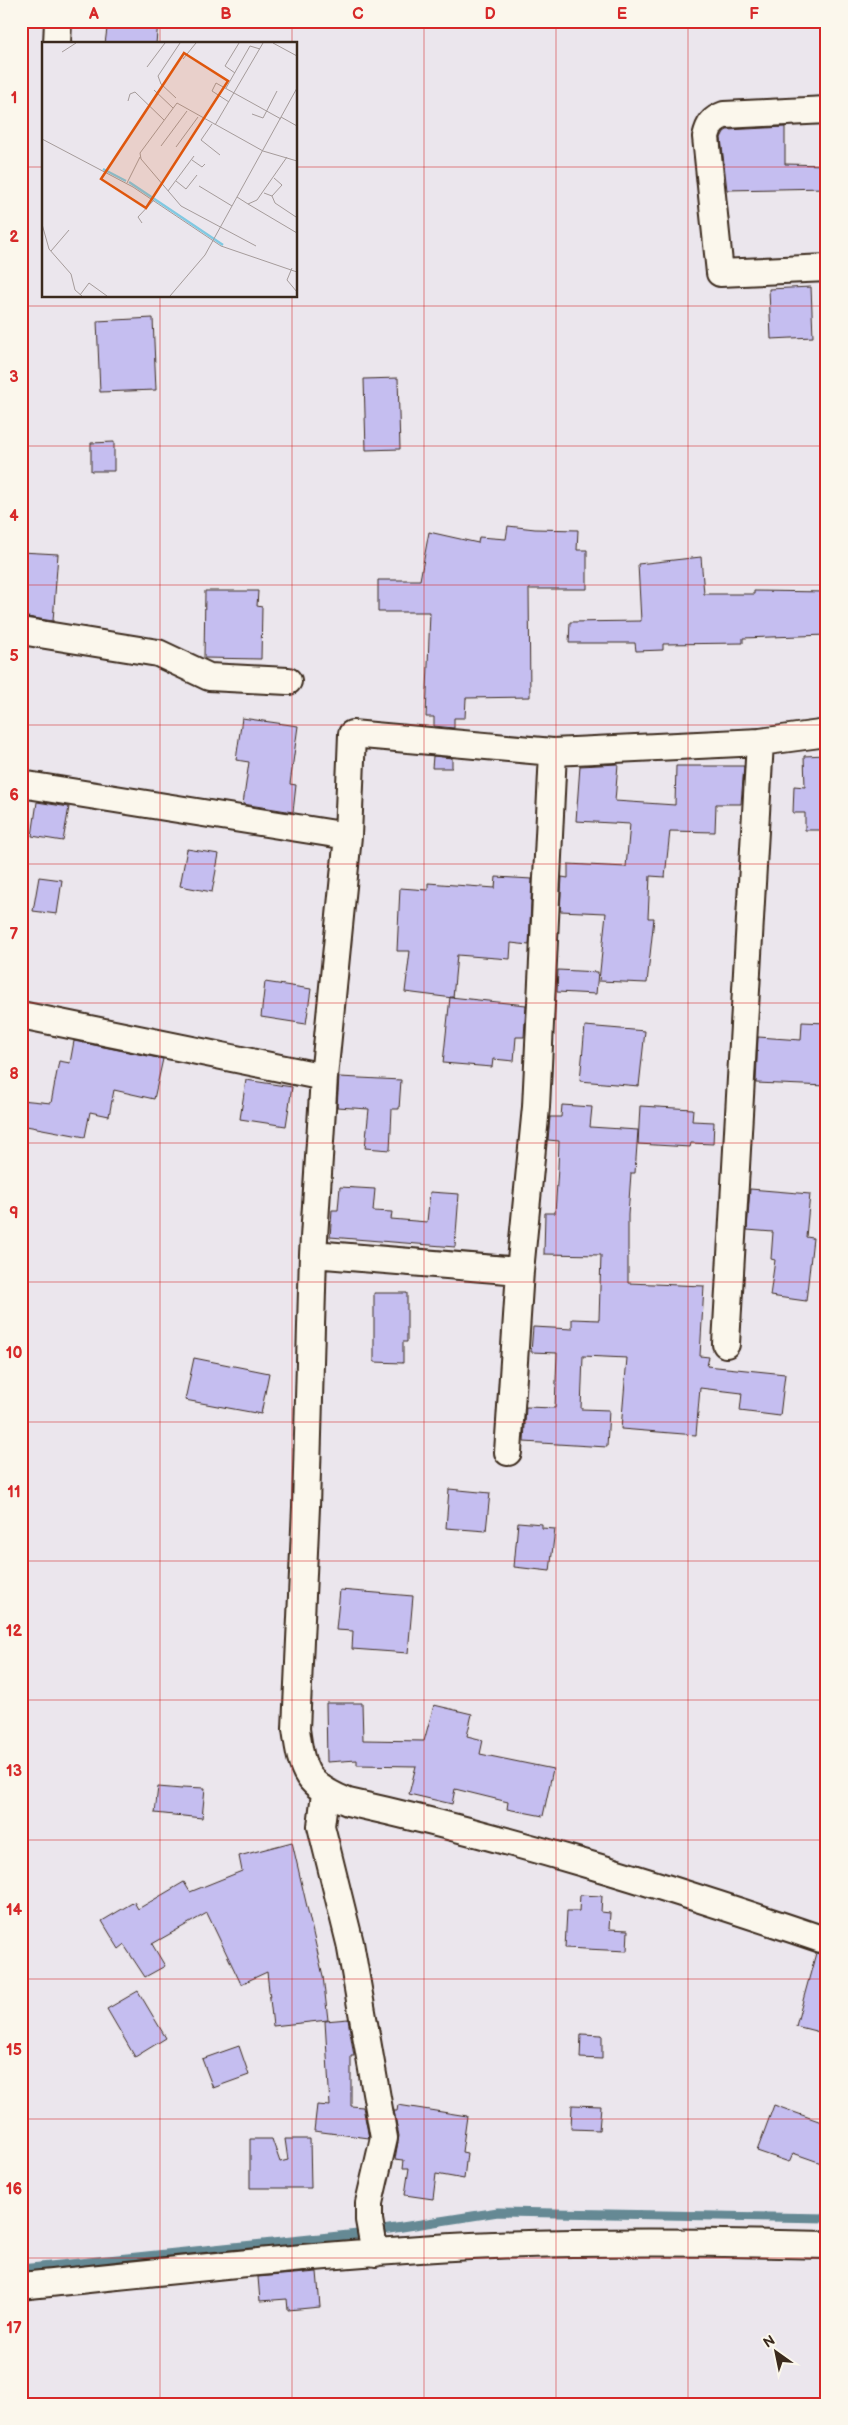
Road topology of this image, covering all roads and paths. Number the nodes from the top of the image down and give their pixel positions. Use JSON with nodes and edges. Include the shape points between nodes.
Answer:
{"nodes":[{"id":1,"x":58,"y":21,"type":"edge"},
{"id":2,"x":57,"y":42,"type":"edge"},
{"id":3,"x":827,"y":110,"type":"edge"},
{"id":4,"x":827,"y":268,"type":"edge"},
{"id":5,"x":21,"y":631,"type":"edge"},
{"id":6,"x":288,"y":681,"type":"dead end"},
{"id":7,"x":827,"y":733,"type":"edge"},
{"id":8,"x":760,"y":742,"type":"junction"},
{"id":9,"x":553,"y":752,"type":"junction"},
{"id":10,"x":21,"y":784,"type":"edge"},
{"id":11,"x":348,"y":836,"type":"junction"},
{"id":12,"x":21,"y":1015,"type":"edge"},
{"id":13,"x":324,"y":1077,"type":"junction"},
{"id":14,"x":313,"y":1254,"type":"junction"},
{"id":15,"x":520,"y":1271,"type":"junction"},
{"id":16,"x":726,"y":1344,"type":"dead end"},
{"id":17,"x":508,"y":1452,"type":"dead end"},
{"id":18,"x":325,"y":1793,"type":"junction"},
{"id":19,"x":827,"y":1941,"type":"edge"},
{"id":20,"x":827,"y":2245,"type":"edge"},
{"id":21,"x":376,"y":2253,"type":"junction"},
{"id":22,"x":21,"y":2286,"type":"edge"}],
"edges":[{"from":1,"to":2,"type":"street"},
{"from":3,"to":4,"type":"street","via":[[724,115],[715,118],[708,126],[706,136],[720,273]]},
{"from":5,"to":6,"type":"street","via":[[158,653],[209,678]]},
{"from":7,"to":8,"type":"street"},
{"from":8,"to":9,"type":"street"},
{"from":8,"to":16,"type":"street"},
{"from":9,"to":11,"type":"street","via":[[352,734]]},
{"from":9,"to":15,"type":"street","via":[[536,1108]]},
{"from":10,"to":11,"type":"street"},
{"from":11,"to":13,"type":"street"},
{"from":12,"to":13,"type":"street"},
{"from":13,"to":14,"type":"street"},
{"from":14,"to":15,"type":"street"},
{"from":14,"to":18,"type":"street","via":[[296,1730],[300,1761],[309,1778]]},
{"from":15,"to":17,"type":"street"},
{"from":18,"to":19,"type":"street","via":[[348,1802],[506,1840]]},
{"from":18,"to":21,"type":"street","via":[[321,1826],[350,1944],[384,2138],[369,2203]]},
{"from":20,"to":21,"type":"street","via":[[733,2242],[494,2245]]},
{"from":21,"to":22,"type":"street"}]}
